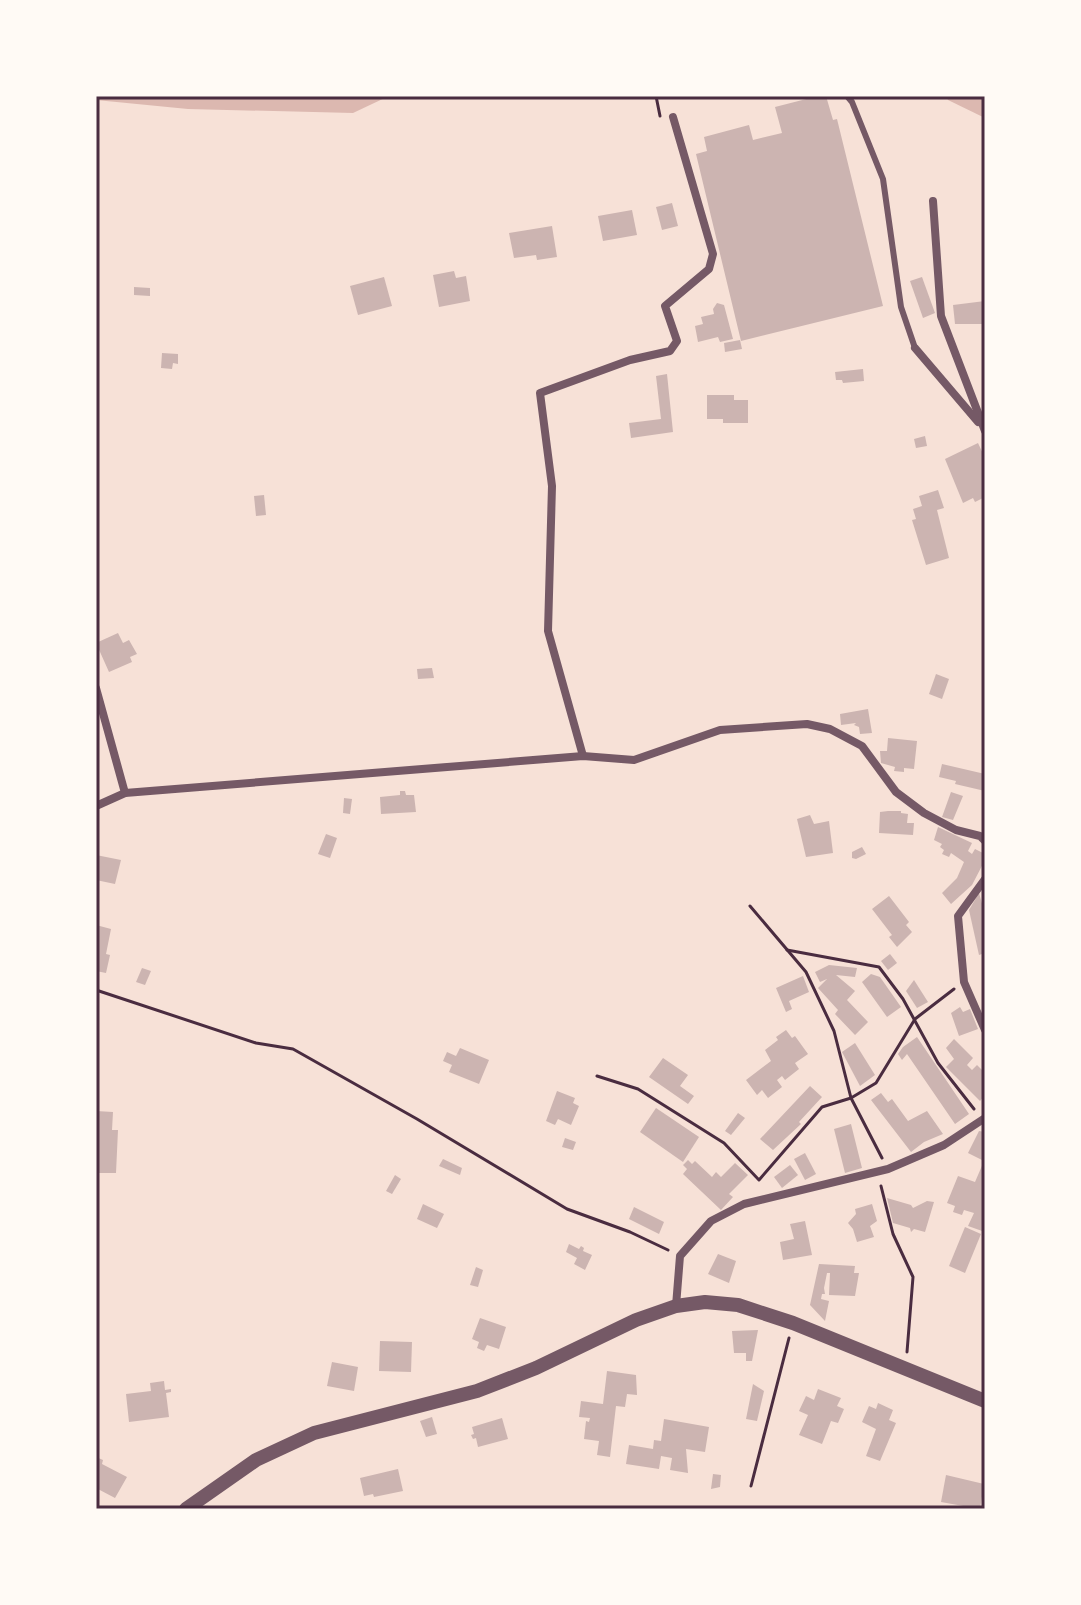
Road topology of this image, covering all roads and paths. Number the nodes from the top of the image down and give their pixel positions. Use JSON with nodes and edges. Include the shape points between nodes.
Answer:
{"nodes":[{"id":1,"x":847,"y":96,"type":"edge"},
{"id":2,"x":673,"y":117,"type":"dead end"},
{"id":3,"x":933,"y":201,"type":"dead end"},
{"id":4,"x":915,"y":348,"type":"joint"},
{"id":5,"x":984,"y":430,"type":"edge"},
{"id":6,"x":96,"y":688,"type":"edge"},
{"id":7,"x":583,"y":756,"type":"junction"},
{"id":8,"x":125,"y":793,"type":"junction"},
{"id":9,"x":96,"y":806,"type":"edge"},
{"id":10,"x":985,"y":841,"type":"edge"},
{"id":11,"x":985,"y":879,"type":"edge"},
{"id":12,"x":750,"y":906,"type":"dead end"},
{"id":13,"x":786,"y":950,"type":"junction"},
{"id":14,"x":964,"y":982,"type":"junction"},
{"id":15,"x":96,"y":990,"type":"edge"},
{"id":16,"x":915,"y":1019,"type":"junction"},
{"id":17,"x":985,"y":1030,"type":"edge"},
{"id":18,"x":597,"y":1076,"type":"dead end"},
{"id":19,"x":851,"y":1098,"type":"junction"},
{"id":20,"x":983,"y":1118,"type":"edge"},
{"id":21,"x":888,"y":1169,"type":"junction"},
{"id":22,"x":680,"y":1256,"type":"junction"},
{"id":23,"x":676,"y":1306,"type":"junction"},
{"id":24,"x":793,"y":1323,"type":"junction"},
{"id":25,"x":905,"y":1370,"type":"junction"},
{"id":26,"x":985,"y":1401,"type":"edge"},
{"id":27,"x":751,"y":1486,"type":"dead end"},
{"id":28,"x":186,"y":1509,"type":"edge"}],
"edges":[{"from":1,"to":4,"type":"lane","via":[[883,179],[901,307]]},
{"from":2,"to":7,"type":"street","via":[[713,254],[709,269],[665,306],[677,341],[670,351],[540,393],[552,486],[548,631]]},
{"from":3,"to":5,"type":"street","via":[[941,316]]},
{"from":4,"to":5,"type":"street"},
{"from":6,"to":8,"type":"street"},
{"from":7,"to":8,"type":"street"},
{"from":7,"to":10,"type":"street","via":[[634,760],[720,730],[807,724],[862,746],[896,792],[924,813]]},
{"from":8,"to":9,"type":"street"},
{"from":11,"to":14,"type":"street","via":[[958,916]]},
{"from":12,"to":13,"type":"path"},
{"from":13,"to":16,"type":"path","via":[[879,967]]},
{"from":13,"to":19,"type":"path","via":[[806,972],[834,1031]]},
{"from":14,"to":16,"type":"path"},
{"from":14,"to":17,"type":"street"},
{"from":15,"to":22,"type":"path","via":[[256,1043],[293,1049],[567,1209]]},
{"from":16,"to":19,"type":"path","via":[[876,1083]]},
{"from":16,"to":20,"type":"path","via":[[938,1063]]},
{"from":18,"to":19,"type":"path","via":[[638,1089],[724,1143],[759,1180],[822,1107]]},
{"from":19,"to":21,"type":"path"},
{"from":20,"to":21,"type":"street","via":[[944,1145]]},
{"from":21,"to":22,"type":"street","via":[[744,1204],[711,1221]]},
{"from":21,"to":25,"type":"path","via":[[880,1183],[893,1234],[913,1277]]},
{"from":22,"to":23,"type":"street"},
{"from":23,"to":24,"type":"street","via":[[738,1305]]},
{"from":23,"to":28,"type":"street","via":[[477,1391],[314,1433],[256,1460]]},
{"from":24,"to":25,"type":"street"},
{"from":24,"to":27,"type":"path"},
{"from":25,"to":26,"type":"street"}]}
